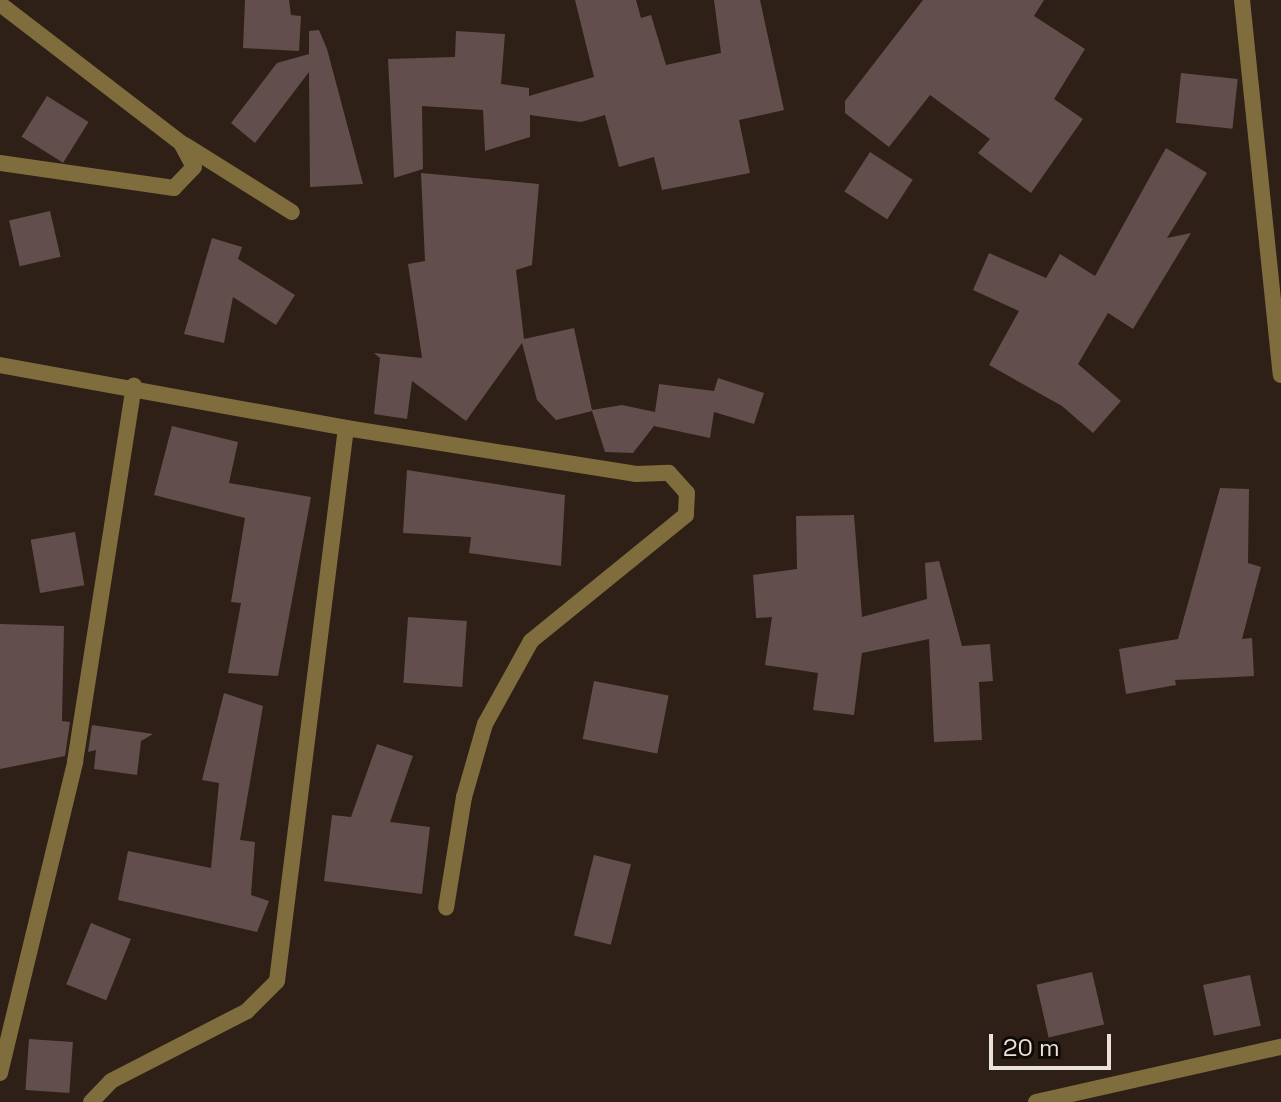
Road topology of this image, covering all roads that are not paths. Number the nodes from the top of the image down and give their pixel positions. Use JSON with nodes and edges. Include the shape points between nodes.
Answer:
{"nodes":[{"id":1,"x":1242,"y":0,"type":"edge"},
{"id":2,"x":0,"y":4,"type":"edge"},
{"id":3,"x":181,"y":143,"type":"junction"},
{"id":4,"x":0,"y":163,"type":"edge"},
{"id":5,"x":292,"y":212,"type":"dead end"},
{"id":6,"x":0,"y":365,"type":"edge"},
{"id":7,"x":1281,"y":375,"type":"edge"},
{"id":8,"x":134,"y":386,"type":"junction"},
{"id":9,"x":346,"y":428,"type":"junction"},
{"id":10,"x":446,"y":908,"type":"dead end"},
{"id":11,"x":1281,"y":1047,"type":"edge"},
{"id":12,"x":0,"y":1073,"type":"edge"},
{"id":13,"x":91,"y":1102,"type":"edge"},
{"id":14,"x":1036,"y":1102,"type":"edge"}],
"edges":[{"from":1,"to":7,"type":"street"},
{"from":2,"to":3,"type":"street"},
{"from":3,"to":4,"type":"street","via":[[194,167],[174,188]]},
{"from":3,"to":5,"type":"street"},
{"from":6,"to":8,"type":"street"},
{"from":8,"to":9,"type":"street"},
{"from":8,"to":12,"type":"street","via":[[75,762]]},
{"from":9,"to":10,"type":"street","via":[[636,474],[669,473],[687,493],[686,515],[531,641],[485,724],[464,797]]},
{"from":9,"to":13,"type":"street","via":[[277,981],[247,1011],[111,1081]]},
{"from":11,"to":14,"type":"street"}]}
